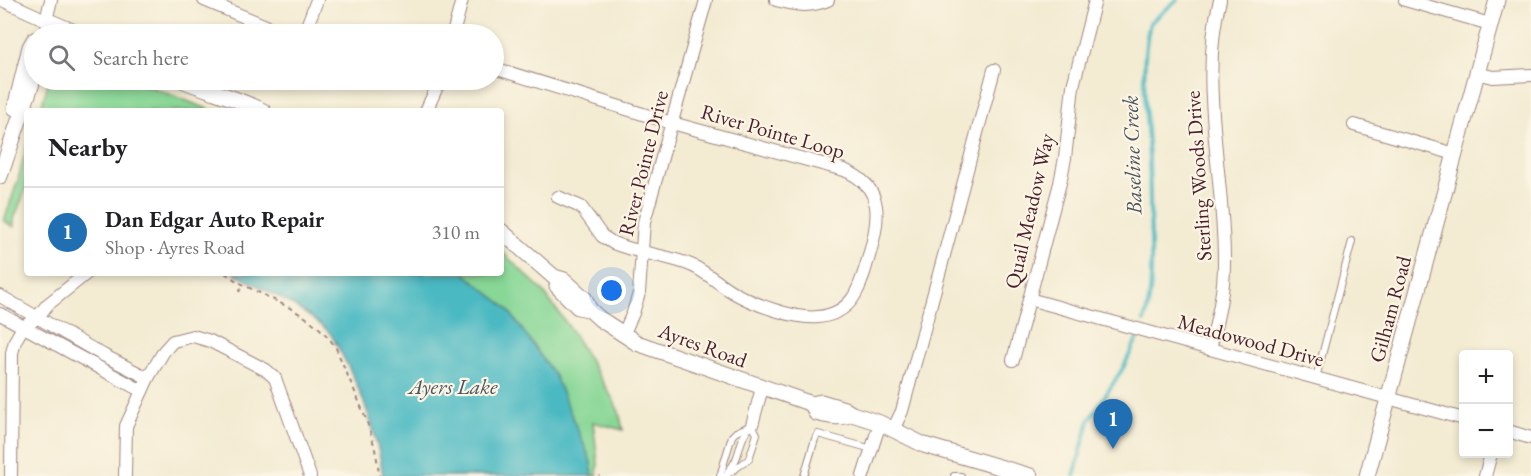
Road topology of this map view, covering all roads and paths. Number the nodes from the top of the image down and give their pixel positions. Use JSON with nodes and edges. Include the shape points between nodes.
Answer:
{"nodes":[{"id":1,"x":2,"y":0,"type":"edge"},
{"id":2,"x":51,"y":0,"type":"edge"},
{"id":3,"x":204,"y":0,"type":"edge"},
{"id":4,"x":317,"y":0,"type":"edge"},
{"id":5,"x":462,"y":0,"type":"edge"},
{"id":6,"x":706,"y":0,"type":"edge"},
{"id":7,"x":776,"y":0,"type":"edge"},
{"id":8,"x":828,"y":0,"type":"edge"},
{"id":9,"x":1095,"y":0,"type":"edge"},
{"id":10,"x":1220,"y":0,"type":"edge"},
{"id":11,"x":1405,"y":0,"type":"edge"},
{"id":12,"x":1497,"y":0,"type":"edge"},
{"id":13,"x":40,"y":24,"type":"edge"},
{"id":14,"x":46,"y":24,"type":"edge"},
{"id":15,"x":261,"y":24,"type":"edge"},
{"id":16,"x":308,"y":24,"type":"edge"},
{"id":17,"x":456,"y":24,"type":"edge"},
{"id":18,"x":1490,"y":24,"type":"junction"},
{"id":19,"x":24,"y":70,"type":"edge"},
{"id":20,"x":994,"y":70,"type":"dead end"},
{"id":21,"x":504,"y":71,"type":"edge"},
{"id":22,"x":1477,"y":73,"type":"junction"},
{"id":23,"x":1531,"y":75,"type":"edge"},
{"id":24,"x":29,"y":90,"type":"edge"},
{"id":25,"x":206,"y":90,"type":"edge"},
{"id":26,"x":435,"y":90,"type":"edge"},
{"id":27,"x":257,"y":108,"type":"edge"},
{"id":28,"x":427,"y":108,"type":"edge"},
{"id":29,"x":672,"y":123,"type":"junction"},
{"id":30,"x":1354,"y":125,"type":"dead end"},
{"id":31,"x":15,"y":129,"type":"junction"},
{"id":32,"x":1455,"y":154,"type":"junction"},
{"id":33,"x":0,"y":176,"type":"edge"},
{"id":34,"x":558,"y":197,"type":"dead end"},
{"id":35,"x":504,"y":234,"type":"edge"},
{"id":36,"x":1352,"y":241,"type":"dead end"},
{"id":37,"x":641,"y":252,"type":"junction"},
{"id":38,"x":83,"y":276,"type":"edge"},
{"id":39,"x":231,"y":276,"type":"edge"},
{"id":40,"x":244,"y":283,"type":"junction"},
{"id":41,"x":239,"y":292,"type":"dead end"},
{"id":42,"x":0,"y":296,"type":"edge"},
{"id":43,"x":1029,"y":299,"type":"junction"},
{"id":44,"x":0,"y":314,"type":"edge"},
{"id":45,"x":37,"y":318,"type":"junction"},
{"id":46,"x":23,"y":327,"type":"junction"},
{"id":47,"x":622,"y":335,"type":"junction"},
{"id":48,"x":1210,"y":349,"type":"junction"},
{"id":49,"x":1012,"y":360,"type":"dead end"},
{"id":50,"x":148,"y":378,"type":"junction"},
{"id":51,"x":1316,"y":378,"type":"junction"},
{"id":52,"x":762,"y":388,"type":"junction"},
{"id":53,"x":142,"y":391,"type":"junction"},
{"id":54,"x":1388,"y":398,"type":"junction"},
{"id":55,"x":1459,"y":418,"type":"edge"},
{"id":56,"x":752,"y":425,"type":"junction"},
{"id":57,"x":887,"y":427,"type":"junction"},
{"id":58,"x":1513,"y":433,"type":"edge"},
{"id":59,"x":1531,"y":438,"type":"edge"},
{"id":60,"x":872,"y":449,"type":"junction"},
{"id":61,"x":5,"y":453,"type":"edge"},
{"id":62,"x":1490,"y":458,"type":"edge"},
{"id":63,"x":11,"y":476,"type":"edge"},
{"id":64,"x":125,"y":476,"type":"edge"},
{"id":65,"x":310,"y":476,"type":"edge"},
{"id":66,"x":379,"y":476,"type":"edge"},
{"id":67,"x":723,"y":476,"type":"edge"},
{"id":68,"x":804,"y":476,"type":"edge"},
{"id":69,"x":863,"y":476,"type":"edge"},
{"id":70,"x":954,"y":476,"type":"edge"},
{"id":71,"x":961,"y":476,"type":"edge"},
{"id":72,"x":1030,"y":476,"type":"edge"},
{"id":73,"x":1367,"y":476,"type":"edge"},
{"id":74,"x":1485,"y":476,"type":"edge"}],
"edges":[{"from":1,"to":13,"type":"street"},
{"from":2,"to":14,"type":"street"},
{"from":3,"to":15,"type":"street"},
{"from":4,"to":16,"type":"street"},
{"from":5,"to":17,"type":"street"},
{"from":6,"to":29,"type":"street","name":"River Pointe Drive"},
{"from":7,"to":8,"type":"street","via":[[797,6]]},
{"from":9,"to":43,"type":"street","name":"Quail Meadow Way","via":[[1073,86],[1060,183]]},
{"from":10,"to":48,"type":"street","name":"Sterling Woods Drive","via":[[1211,75],[1225,264],[1222,301]]},
{"from":11,"to":18,"type":"street"},
{"from":12,"to":18,"type":"street","name":"Gilham Road"},
{"from":18,"to":22,"type":"street","name":"Gilham Road"},
{"from":19,"to":31,"type":"street","via":[[15,104]]},
{"from":20,"to":57,"type":"street","via":[[902,411]]},
{"from":21,"to":29,"type":"street","name":"River Pointe Loop"},
{"from":22,"to":23,"type":"street","via":[[1501,78]]},
{"from":22,"to":32,"type":"street","name":"Gilham Road"},
{"from":24,"to":31,"type":"street"},
{"from":25,"to":27,"type":"street"},
{"from":26,"to":28,"type":"street"},
{"from":29,"to":37,"type":"street","name":"River Pointe Drive","via":[[644,222]]},
{"from":29,"to":37,"type":"street","name":"River Pointe Loop","via":[[852,174],[868,186],[873,196],[878,215],[876,234],[861,285],[852,300],[838,312],[814,318],[746,300],[693,266]]},
{"from":30,"to":32,"type":"street"},
{"from":31,"to":33,"type":"street"},
{"from":32,"to":54,"type":"street","name":"Gilham Road"},
{"from":34,"to":37,"type":"street","name":"River Pointe Loop","via":[[581,207],[607,240]]},
{"from":35,"to":47,"type":"street","name":"Ayres Road","via":[[554,277],[557,287],[578,307],[589,309]]},
{"from":36,"to":51,"type":"lane"},
{"from":37,"to":47,"type":"street","name":"River Pointe Drive","via":[[639,293]]},
{"from":38,"to":45,"type":"street"},
{"from":39,"to":40,"type":"path"},
{"from":40,"to":41,"type":"path"},
{"from":40,"to":66,"type":"path","via":[[310,319],[336,348],[370,430]]},
{"from":42,"to":45,"type":"street"},
{"from":43,"to":48,"type":"street","name":"Meadowood Drive"},
{"from":43,"to":49,"type":"street","name":"Quail Meadow Way"},
{"from":44,"to":46,"type":"street"},
{"from":45,"to":46,"type":"street"},
{"from":45,"to":50,"type":"street"},
{"from":46,"to":53,"type":"street"},
{"from":46,"to":61,"type":"street","via":[[12,353]]},
{"from":47,"to":52,"type":"street","name":"Ayres Road","via":[[652,350]]},
{"from":48,"to":51,"type":"street","name":"Meadowood Drive"},
{"from":50,"to":53,"type":"street"},
{"from":50,"to":65,"type":"street","via":[[173,341],[193,336],[266,370],[278,383]]},
{"from":51,"to":54,"type":"street","name":"Meadowood Drive"},
{"from":52,"to":56,"type":"street"},
{"from":52,"to":57,"type":"street","name":"Ayres Road","via":[[812,404],[821,402],[844,409]]},
{"from":53,"to":64,"type":"street","via":[[125,429]]},
{"from":54,"to":55,"type":"street","name":"Meadowood Drive"},
{"from":54,"to":73,"type":"street","name":"Gilham Road"},
{"from":56,"to":67,"type":"lane","via":[[744,433],[734,464]]},
{"from":56,"to":67,"type":"lane","via":[[732,436]]},
{"from":56,"to":67,"type":"lane","via":[[757,434],[749,459]]},
{"from":57,"to":60,"type":"street"},
{"from":57,"to":72,"type":"street","name":"Ayres Road","via":[[924,445]]},
{"from":58,"to":59,"type":"street"},
{"from":60,"to":68,"type":"lane","via":[[818,434]]},
{"from":60,"to":69,"type":"street"},
{"from":61,"to":63,"type":"street"},
{"from":62,"to":74,"type":"street"},
{"from":70,"to":71,"type":"lane"}]}
